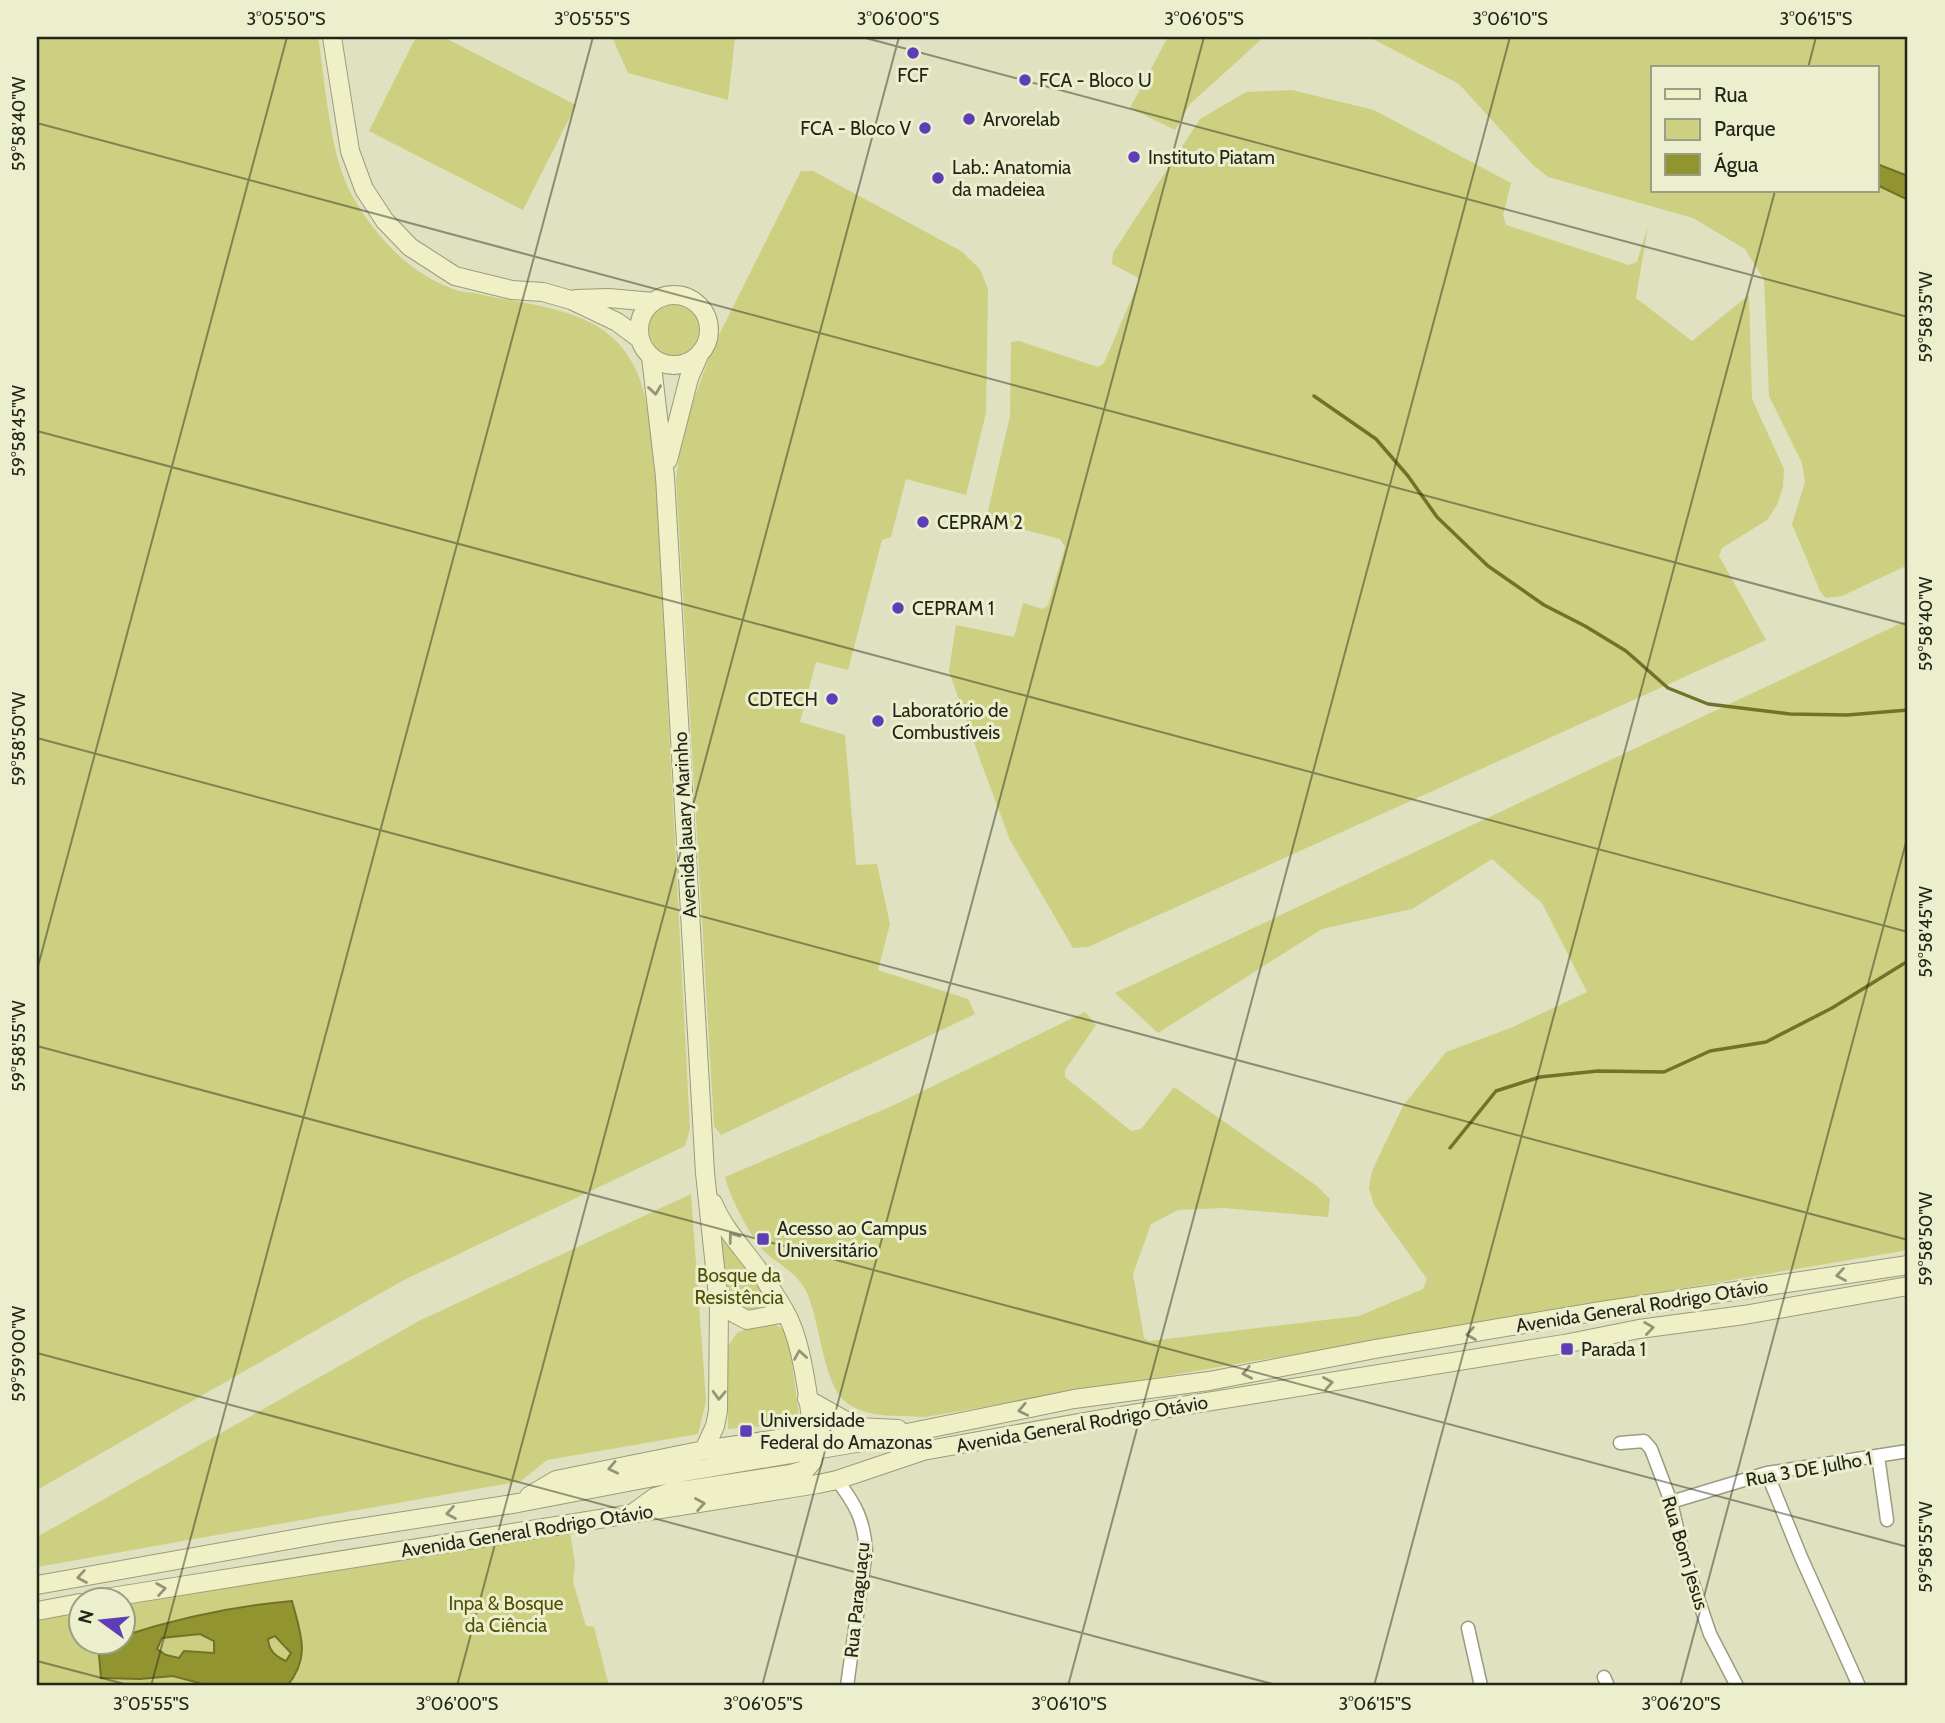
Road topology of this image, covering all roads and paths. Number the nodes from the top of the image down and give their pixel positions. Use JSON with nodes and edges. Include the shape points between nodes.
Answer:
{"nodes":[{"id":1,"x":332,"y":37,"type":"edge"},
{"id":2,"x":571,"y":300,"type":"junction"},
{"id":3,"x":653,"y":302,"type":"junction"},
{"id":4,"x":640,"y":338,"type":"junction"},
{"id":5,"x":701,"y":353,"type":"junction"},
{"id":6,"x":651,"y":356,"type":"junction"},
{"id":7,"x":665,"y":477,"type":"junction"},
{"id":8,"x":705,"y":1172,"type":"junction"},
{"id":9,"x":1908,"y":1265,"type":"edge"},
{"id":10,"x":1908,"y":1286,"type":"edge"},
{"id":11,"x":719,"y":1305,"type":"junction"},
{"id":12,"x":785,"y":1313,"type":"junction"},
{"id":13,"x":747,"y":1320,"type":"junction"},
{"id":14,"x":719,"y":1338,"type":"junction"},
{"id":15,"x":807,"y":1399,"type":"junction"},
{"id":16,"x":858,"y":1427,"type":"junction"},
{"id":17,"x":922,"y":1432,"type":"junction"},
{"id":18,"x":813,"y":1442,"type":"junction"},
{"id":19,"x":1620,"y":1443,"type":"dead end"},
{"id":20,"x":704,"y":1450,"type":"junction"},
{"id":21,"x":1908,"y":1451,"type":"edge"},
{"id":22,"x":1878,"y":1456,"type":"junction"},
{"id":23,"x":1767,"y":1473,"type":"junction"},
{"id":24,"x":837,"y":1480,"type":"junction"},
{"id":25,"x":1671,"y":1502,"type":"junction"},
{"id":26,"x":518,"y":1503,"type":"junction"},
{"id":27,"x":632,"y":1514,"type":"junction"},
{"id":28,"x":1887,"y":1520,"type":"dead end"},
{"id":29,"x":37,"y":1585,"type":"edge"},
{"id":30,"x":136,"y":1594,"type":"edge"},
{"id":31,"x":66,"y":1606,"type":"edge"},
{"id":32,"x":37,"y":1611,"type":"edge"},
{"id":33,"x":1468,"y":1628,"type":"dead end"},
{"id":34,"x":847,"y":1686,"type":"edge"},
{"id":35,"x":1481,"y":1686,"type":"edge"},
{"id":36,"x":1737,"y":1686,"type":"edge"},
{"id":37,"x":1858,"y":1686,"type":"edge"}],
"edges":[{"from":1,"to":2,"type":"main road","via":[[350,151],[364,189],[385,221],[410,247],[455,276]]},
{"from":2,"to":3,"type":"main road"},
{"from":2,"to":4,"type":"main road"},
{"from":3,"to":4,"type":"main road","via":[[641,318]]},
{"from":3,"to":5,"type":"main road","via":[[679,295],[697,303],[704,311],[709,333]]},
{"from":4,"to":6,"type":"main road"},
{"from":5,"to":6,"type":"main road","via":[[682,365],[660,363]]},
{"from":5,"to":7,"type":"main road","name":"Avenida Jauary Marinho","via":[[680,408]]},
{"from":6,"to":7,"type":"main road","name":"Avenida Jauary Marinho","one_way":true},
{"from":7,"to":8,"type":"main road","name":"Avenida Jauary Marinho"},
{"from":8,"to":11,"type":"main road","name":"Avenida Jauary Marinho"},
{"from":12,"to":8,"type":"main road","name":"Avenida Jauary Marinho","one_way":true,"via":[[720,1220]]},
{"from":9,"to":17,"type":"main road","name":"Avenida General Rodrigo Otávio","one_way":true,"via":[[1612,1309],[1209,1381],[1074,1399]]},
{"from":24,"to":10,"type":"main road","name":"Avenida General Rodrigo Otávio","one_way":true,"via":[[923,1451]]},
{"from":11,"to":13,"type":"main road"},
{"from":11,"to":14,"type":"main road","name":"Avenida Jauary Marinho"},
{"from":12,"to":13,"type":"main road"},
{"from":15,"to":12,"type":"main road","name":"Avenida Jauary Marinho","one_way":true,"via":[[798,1343]]},
{"from":13,"to":14,"type":"main road"},
{"from":14,"to":20,"type":"main road","name":"Avenida Jauary Marinho","one_way":true,"via":[[718,1411]]},
{"from":15,"to":16,"type":"main road"},
{"from":15,"to":18,"type":"main road","name":"Avenida Jauary Marinho"},
{"from":16,"to":17,"type":"main road","name":"Avenida General Rodrigo Otávio"},
{"from":16,"to":18,"type":"main road","name":"Avenida General Rodrigo Otávio"},
{"from":17,"to":18,"type":"main road","name":"Avenida General Rodrigo Otávio"},
{"from":18,"to":20,"type":"main road","name":"Avenida General Rodrigo Otávio"},
{"from":18,"to":26,"type":"main road","name":"Avenida General Rodrigo Otávio"},
{"from":18,"to":27,"type":"main road","via":[[813,1461],[805,1470],[668,1493]]},
{"from":19,"to":25,"type":"street","name":"Rua Bom Jesus","via":[[1647,1443]]},
{"from":20,"to":26,"type":"main road","name":"Avenida General Rodrigo Otávio","one_way":true,"via":[[556,1480]]},
{"from":21,"to":22,"type":"street","name":"Rua 3 DE Julho 1"},
{"from":22,"to":23,"type":"street","name":"Rua 3 DE Julho 1"},
{"from":22,"to":28,"type":"street"},
{"from":23,"to":25,"type":"street","name":"Rua 3 DE Julho 1"},
{"from":23,"to":37,"type":"street"},
{"from":27,"to":24,"type":"main road","name":"Avenida General Rodrigo Otávio","one_way":true},
{"from":24,"to":34,"type":"street","name":"Rua Paraguaçu","via":[[860,1513],[866,1551]]},
{"from":25,"to":36,"type":"street","name":"Rua Bom Jesus","via":[[1706,1623]]},
{"from":26,"to":29,"type":"main road","name":"Avenida General Rodrigo Otávio","one_way":true},
{"from":30,"to":27,"type":"main road","name":"Avenida General Rodrigo Otávio","one_way":true},
{"from":31,"to":32,"type":"main road"},
{"from":33,"to":35,"type":"street"}]}
